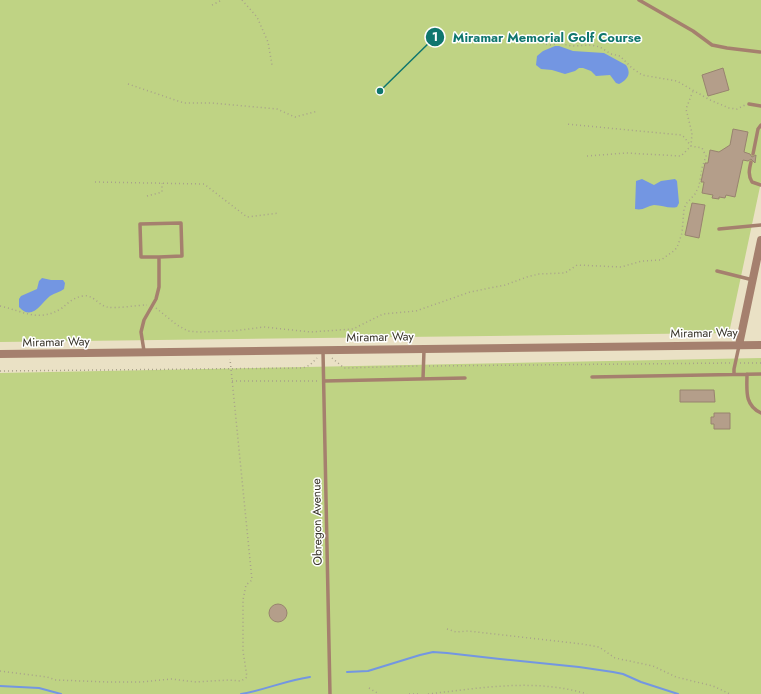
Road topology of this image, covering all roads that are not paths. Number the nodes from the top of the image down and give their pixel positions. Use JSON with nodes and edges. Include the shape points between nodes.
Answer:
{"nodes":[{"id":1,"x":639,"y":0,"type":"edge"},
{"id":2,"x":760,"y":52,"type":"dead end"},
{"id":3,"x":749,"y":104,"type":"road end"},
{"id":4,"x":761,"y":106,"type":"edge"},
{"id":5,"x":761,"y":125,"type":"edge"},
{"id":6,"x":753,"y":154,"type":"dead end"},
{"id":7,"x":751,"y":162,"type":"dead end"},
{"id":8,"x":761,"y":184,"type":"edge"},
{"id":9,"x":761,"y":226,"type":"edge"},
{"id":10,"x":719,"y":229,"type":"dead end"},
{"id":11,"x":761,"y":240,"type":"edge"},
{"id":12,"x":760,"y":249,"type":"edge"},
{"id":13,"x":159,"y":257,"type":"junction"},
{"id":14,"x":717,"y":271,"type":"dead end"},
{"id":15,"x":753,"y":280,"type":"junction"},
{"id":16,"x":739,"y":345,"type":"junction"},
{"id":17,"x":761,"y":345,"type":"edge"},
{"id":18,"x":424,"y":349,"type":"junction"},
{"id":19,"x":144,"y":352,"type":"junction"},
{"id":20,"x":323,"y":353,"type":"junction"},
{"id":21,"x":0,"y":354,"type":"edge"},
{"id":22,"x":734,"y":374,"type":"junction"},
{"id":23,"x":747,"y":374,"type":"junction"},
{"id":24,"x":761,"y":374,"type":"edge"},
{"id":25,"x":592,"y":377,"type":"dead end"},
{"id":26,"x":465,"y":378,"type":"dead end"},
{"id":27,"x":423,"y":379,"type":"junction"},
{"id":28,"x":324,"y":381,"type":"junction"},
{"id":29,"x":761,"y":413,"type":"edge"},
{"id":30,"x":330,"y":694,"type":"edge"}],
"edges":[{"from":1,"to":2,"type":"lane","via":[[694,31],[712,45]]},
{"from":3,"to":4,"type":"lane"},
{"from":5,"to":6,"type":"lane"},
{"from":7,"to":8,"type":"lane","via":[[749,178],[752,182]]},
{"from":9,"to":10,"type":"lane"},
{"from":11,"to":12,"type":"street"},
{"from":12,"to":15,"type":"street"},
{"from":13,"to":13,"type":"lane","via":[[182,256],[181,223],[140,224],[141,257]]},
{"from":13,"to":19,"type":"lane","via":[[159,287],[141,332]]},
{"from":14,"to":15,"type":"lane"},
{"from":15,"to":16,"type":"street"},
{"from":16,"to":17,"type":"street","name":"Miramar Way"},
{"from":16,"to":18,"type":"street","name":"Miramar Way"},
{"from":16,"to":22,"type":"lane"},
{"from":18,"to":20,"type":"street","name":"Miramar Way"},
{"from":18,"to":27,"type":"lane"},
{"from":19,"to":20,"type":"street","name":"Miramar Way"},
{"from":19,"to":21,"type":"street","name":"Miramar Way"},
{"from":20,"to":28,"type":"lane","name":"Obregon Avenue"},
{"from":22,"to":23,"type":"lane"},
{"from":22,"to":25,"type":"lane"},
{"from":23,"to":24,"type":"lane"},
{"from":23,"to":29,"type":"lane","via":[[748,401]]},
{"from":26,"to":27,"type":"lane"},
{"from":27,"to":28,"type":"lane"},
{"from":28,"to":30,"type":"lane","name":"Obregon Avenue"}]}
